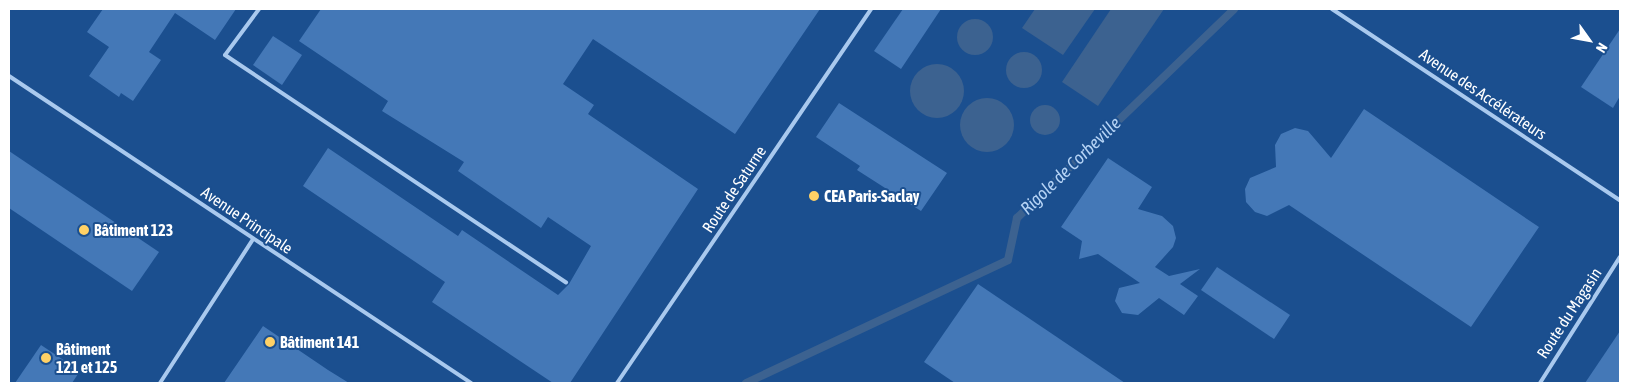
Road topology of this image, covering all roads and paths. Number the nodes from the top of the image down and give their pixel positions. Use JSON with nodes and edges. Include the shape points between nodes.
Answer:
{"nodes":[{"id":1,"x":259,"y":9,"type":"edge"},
{"id":2,"x":871,"y":9,"type":"edge"},
{"id":3,"x":1332,"y":9,"type":"edge"},
{"id":4,"x":9,"y":76,"type":"edge"},
{"id":5,"x":1620,"y":200,"type":"edge"},
{"id":6,"x":254,"y":239,"type":"junction"},
{"id":7,"x":1620,"y":257,"type":"edge"},
{"id":8,"x":566,"y":282,"type":"dead end"},
{"id":9,"x":160,"y":383,"type":"edge"},
{"id":10,"x":471,"y":383,"type":"edge"},
{"id":11,"x":617,"y":383,"type":"edge"},
{"id":12,"x":1540,"y":383,"type":"edge"}],
"edges":[{"from":1,"to":8,"type":"lane","via":[[225,55]]},
{"from":2,"to":11,"type":"lane","name":"Route de Saturne"},
{"from":3,"to":5,"type":"lane","name":"Avenue des Accélérateurs"},
{"from":4,"to":6,"type":"lane","name":"Avenue Principale"},
{"from":6,"to":9,"type":"lane"},
{"from":6,"to":10,"type":"lane","name":"Avenue Principale"},
{"from":7,"to":12,"type":"lane","name":"Route du Magasin"}]}
